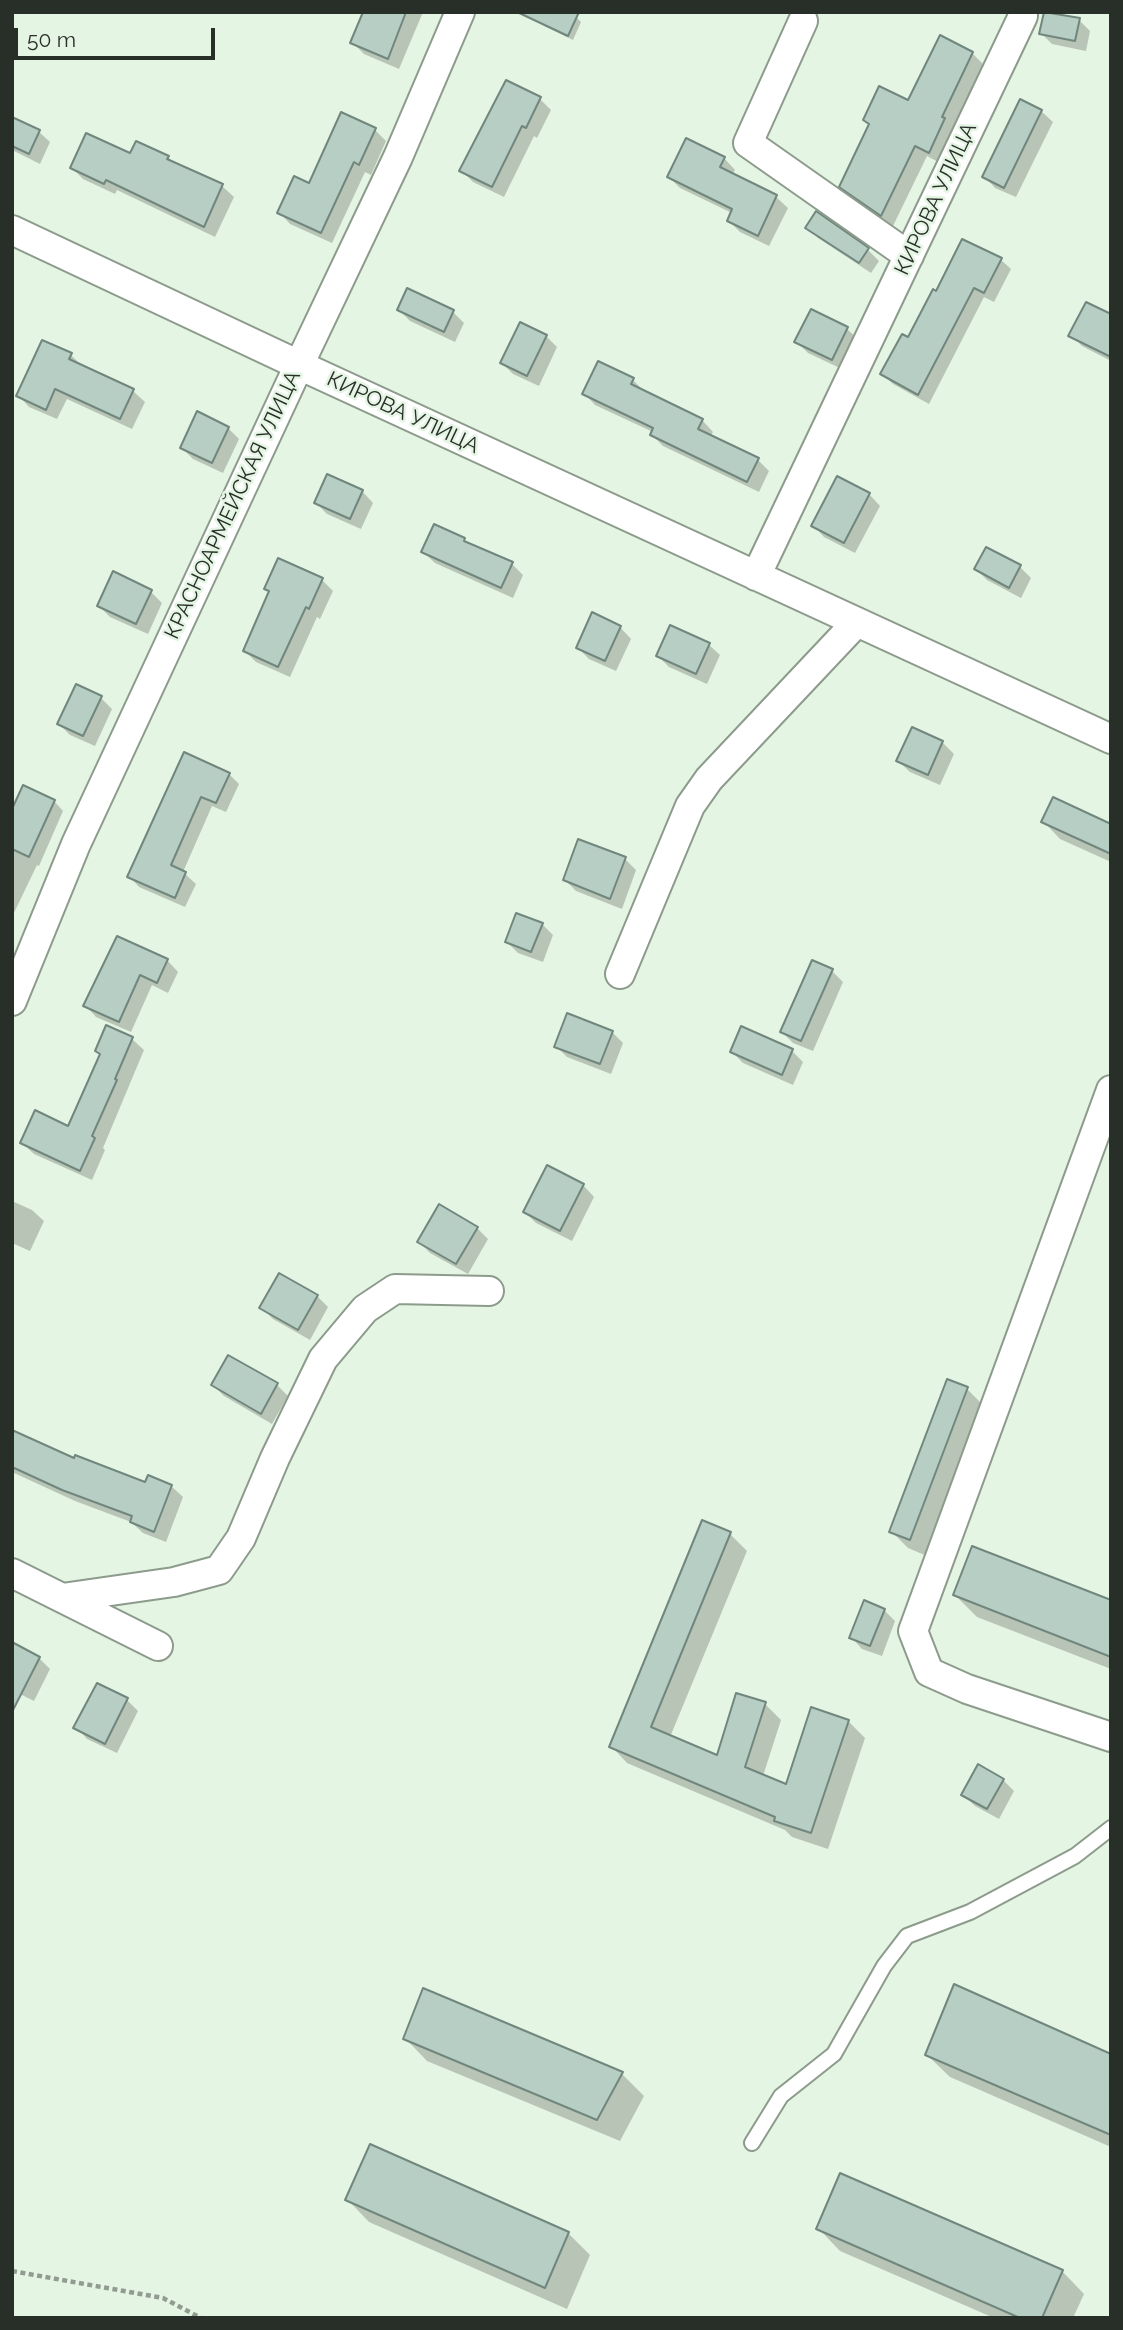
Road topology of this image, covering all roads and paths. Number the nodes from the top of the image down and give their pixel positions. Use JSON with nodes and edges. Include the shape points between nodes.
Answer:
{"nodes":[{"id":1,"x":460,"y":12,"type":"edge"},
{"id":2,"x":1022,"y":12,"type":"edge"},
{"id":3,"x":803,"y":21,"type":"dead end"},
{"id":4,"x":12,"y":230,"type":"edge"},
{"id":5,"x":909,"y":256,"type":"junction"},
{"id":6,"x":299,"y":365,"type":"junction"},
{"id":7,"x":756,"y":576,"type":"junction"},
{"id":8,"x":857,"y":622,"type":"junction"},
{"id":9,"x":1111,"y":739,"type":"edge"},
{"id":10,"x":620,"y":974,"type":"dead end"},
{"id":11,"x":12,"y":1001,"type":"edge"},
{"id":12,"x":1111,"y":1090,"type":"edge"},
{"id":13,"x":489,"y":1292,"type":"dead end"},
{"id":14,"x":12,"y":1573,"type":"edge"},
{"id":15,"x":62,"y":1598,"type":"junction"},
{"id":16,"x":158,"y":1646,"type":"dead end"},
{"id":17,"x":1111,"y":1737,"type":"edge"},
{"id":18,"x":1111,"y":1828,"type":"edge"},
{"id":19,"x":752,"y":2143,"type":"dead end"},
{"id":20,"x":12,"y":2271,"type":"edge"},
{"id":21,"x":201,"y":2318,"type":"edge"}],
"edges":[{"from":1,"to":6,"type":"street","name":"КРАСНОАРМЕЙСКАЯ УЛИЦА","via":[[398,157]]},
{"from":2,"to":5,"type":"street","name":"КИРОВА УЛИЦА"},
{"from":3,"to":5,"type":"street","via":[[748,143]]},
{"from":4,"to":6,"type":"street","name":"КИРОВА УЛИЦА"},
{"from":5,"to":7,"type":"street","name":"КИРОВА УЛИЦА"},
{"from":6,"to":7,"type":"street","name":"КИРОВА УЛИЦА"},
{"from":6,"to":11,"type":"street","name":"КРАСНОАРМЕЙСКАЯ УЛИЦА","via":[[76,844]]},
{"from":7,"to":8,"type":"street","name":"КИРОВА УЛИЦА"},
{"from":8,"to":9,"type":"street","name":"КИРОВА УЛИЦА"},
{"from":8,"to":10,"type":"street","via":[[709,779],[690,806]]},
{"from":12,"to":17,"type":"street","via":[[913,1631],[929,1672]]},
{"from":13,"to":15,"type":"street","via":[[395,1289],[365,1309],[323,1359],[241,1538],[219,1570],[174,1582]]},
{"from":14,"to":15,"type":"street"},
{"from":15,"to":16,"type":"street"},
{"from":18,"to":19,"type":"lane","via":[[1075,1856],[970,1912],[907,1936],[884,1966],[834,2054],[781,2096]]},
{"from":20,"to":21,"type":"path","via":[[163,2298]]}]}
